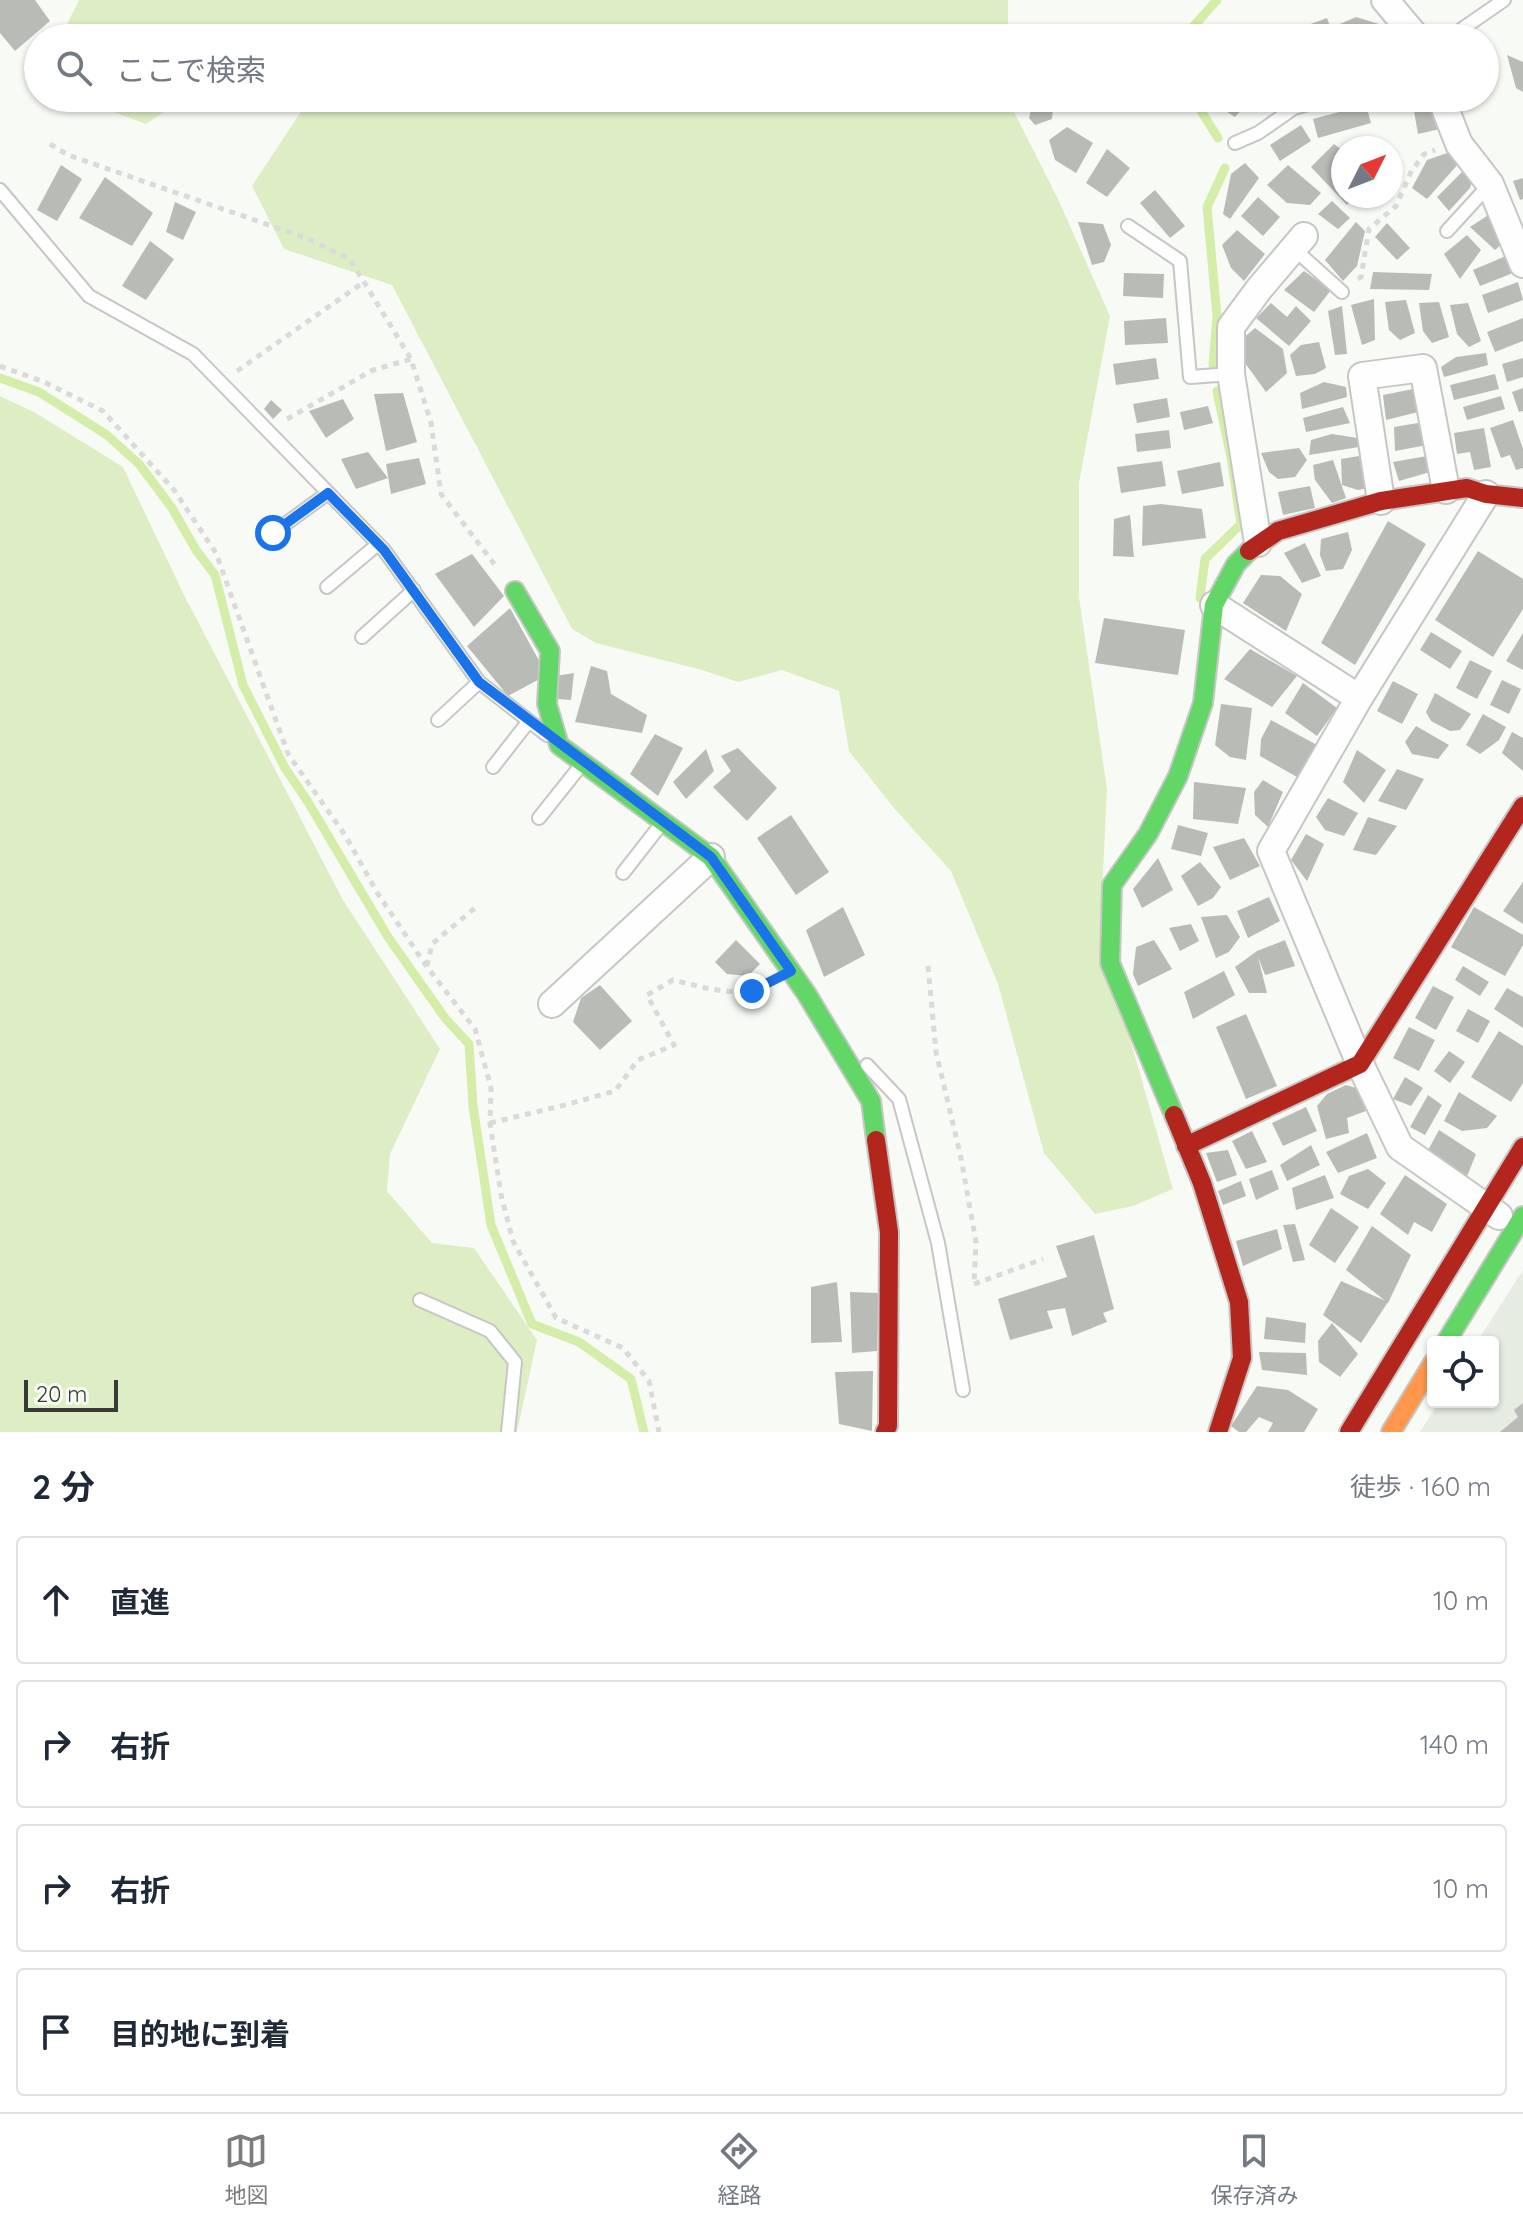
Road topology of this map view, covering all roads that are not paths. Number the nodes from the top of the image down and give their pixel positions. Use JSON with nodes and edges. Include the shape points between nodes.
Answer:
{"nodes":[{"id":1,"x":1385,"y":0,"type":"edge"},
{"id":2,"x":1504,"y":0,"type":"edge"},
{"id":3,"x":1405,"y":24,"type":"edge"},
{"id":4,"x":1469,"y":24,"type":"edge"},
{"id":5,"x":1288,"y":112,"type":"edge"},
{"id":6,"x":1446,"y":112,"type":"edge"},
{"id":7,"x":1235,"y":143,"type":"dead end"},
{"id":8,"x":1490,"y":184,"type":"junction"},
{"id":9,"x":0,"y":190,"type":"edge"},
{"id":10,"x":1128,"y":226,"type":"dead end"},
{"id":11,"x":1447,"y":231,"type":"dead end"},
{"id":12,"x":1299,"y":242,"type":"joint"},
{"id":13,"x":1523,"y":264,"type":"edge"},
{"id":14,"x":1342,"y":292,"type":"road end"},
{"id":15,"x":1231,"y":374,"type":"junction"},
{"id":16,"x":1446,"y":490,"type":"junction"},
{"id":17,"x":328,"y":493,"type":"junction"},
{"id":18,"x":1486,"y":494,"type":"junction"},
{"id":19,"x":1523,"y":498,"type":"edge"},
{"id":20,"x":1381,"y":501,"type":"junction"},
{"id":21,"x":273,"y":533,"type":"dead end"},
{"id":22,"x":1258,"y":543,"type":"junction"},
{"id":23,"x":378,"y":544,"type":"junction"},
{"id":24,"x":327,"y":587,"type":"dead end"},
{"id":25,"x":414,"y":590,"type":"junction"},
{"id":26,"x":515,"y":591,"type":"road end"},
{"id":27,"x":1214,"y":605,"type":"junction"},
{"id":28,"x":362,"y":637,"type":"dead end"},
{"id":29,"x":479,"y":682,"type":"junction"},
{"id":30,"x":1359,"y":698,"type":"junction"},
{"id":31,"x":438,"y":720,"type":"dead end"},
{"id":32,"x":529,"y":721,"type":"junction"},
{"id":33,"x":559,"y":745,"type":"junction"},
{"id":34,"x":584,"y":762,"type":"junction"},
{"id":35,"x":493,"y":767,"type":"dead end"},
{"id":36,"x":1523,"y":806,"type":"edge"},
{"id":37,"x":539,"y":818,"type":"dead end"},
{"id":38,"x":664,"y":820,"type":"junction"},
{"id":39,"x":711,"y":857,"type":"junction"},
{"id":40,"x":623,"y":873,"type":"dead end"},
{"id":41,"x":552,"y":1004,"type":"dead end"},
{"id":42,"x":1360,"y":1064,"type":"junction"},
{"id":43,"x":849,"y":1068,"type":"junction"},
{"id":44,"x":1186,"y":1146,"type":"junction"},
{"id":45,"x":1523,"y":1147,"type":"edge"},
{"id":46,"x":1486,"y":1207,"type":"junction"},
{"id":47,"x":1521,"y":1226,"type":"edge"},
{"id":48,"x":420,"y":1300,"type":"dead end"},
{"id":49,"x":1450,"y":1336,"type":"edge"},
{"id":50,"x":1427,"y":1373,"type":"edge"},
{"id":51,"x":963,"y":1390,"type":"dead end"},
{"id":52,"x":508,"y":1432,"type":"edge"},
{"id":53,"x":885,"y":1432,"type":"edge"},
{"id":54,"x":1218,"y":1432,"type":"edge"},
{"id":55,"x":1349,"y":1432,"type":"edge"},
{"id":56,"x":1391,"y":1432,"type":"edge"}],
"edges":[{"from":1,"to":3,"type":"street"},
{"from":2,"to":4,"type":"lane"},
{"from":5,"to":7,"type":"lane"},
{"from":6,"to":8,"type":"street","via":[[1459,144]]},
{"from":8,"to":11,"type":"lane"},
{"from":8,"to":13,"type":"street"},
{"from":9,"to":17,"type":"lane","via":[[89,296],[193,354]]},
{"from":10,"to":15,"type":"lane","via":[[1180,261],[1190,377]]},
{"from":12,"to":14,"type":"lane"},
{"from":12,"to":15,"type":"street","via":[[1231,327]]},
{"from":15,"to":22,"type":"street"},
{"from":16,"to":18,"type":"street","via":[[1467,488]]},
{"from":16,"to":20,"type":"street"},
{"from":16,"to":20,"type":"street","via":[[1423,368],[1362,376]]},
{"from":17,"to":21,"type":"lane"},
{"from":17,"to":23,"type":"lane"},
{"from":18,"to":19,"type":"street"},
{"from":18,"to":30,"type":"street"},
{"from":20,"to":22,"type":"street","via":[[1278,531]]},
{"from":22,"to":27,"type":"street","via":[[1236,564]]},
{"from":23,"to":24,"type":"lane"},
{"from":23,"to":25,"type":"lane"},
{"from":25,"to":28,"type":"lane"},
{"from":25,"to":29,"type":"lane"},
{"from":26,"to":33,"type":"street","via":[[550,651],[547,704]]},
{"from":27,"to":30,"type":"street"},
{"from":27,"to":44,"type":"street","via":[[1203,703],[1178,776],[1148,834],[1112,885],[1110,963]]},
{"from":29,"to":31,"type":"lane"},
{"from":29,"to":32,"type":"lane"},
{"from":30,"to":42,"type":"street","via":[[1271,851]]},
{"from":32,"to":33,"type":"lane"},
{"from":32,"to":35,"type":"lane"},
{"from":33,"to":34,"type":"street"},
{"from":34,"to":37,"type":"lane"},
{"from":34,"to":38,"type":"street"},
{"from":36,"to":42,"type":"street"},
{"from":38,"to":39,"type":"street"},
{"from":38,"to":40,"type":"lane"},
{"from":39,"to":41,"type":"street"},
{"from":39,"to":43,"type":"street","via":[[791,971]]},
{"from":42,"to":44,"type":"street"},
{"from":42,"to":46,"type":"street","via":[[1400,1147]]},
{"from":43,"to":51,"type":"lane","via":[[866,1063],[899,1099],[938,1243]]},
{"from":43,"to":53,"type":"street","via":[[871,1101],[889,1232]]},
{"from":44,"to":54,"type":"street","via":[[1239,1302],[1242,1358]]},
{"from":45,"to":46,"type":"street"},
{"from":46,"to":47,"type":"street"},
{"from":46,"to":55,"type":"street"},
{"from":47,"to":49,"type":"street"},
{"from":48,"to":52,"type":"lane","via":[[490,1331],[515,1362]]},
{"from":50,"to":56,"type":"street"}]}
